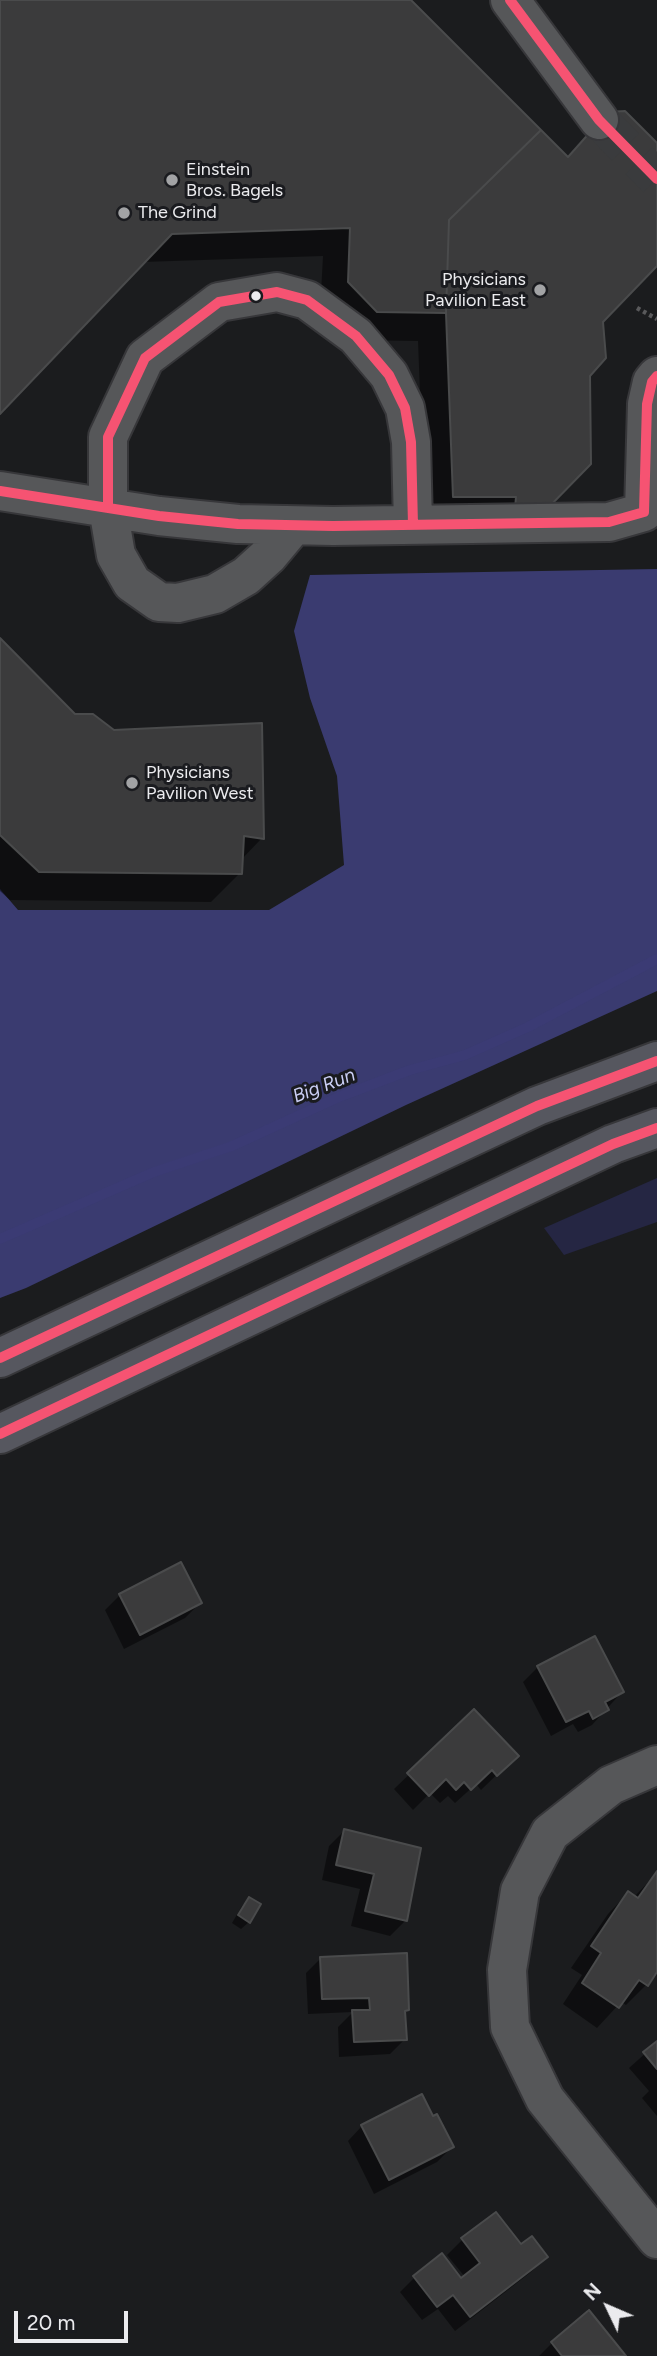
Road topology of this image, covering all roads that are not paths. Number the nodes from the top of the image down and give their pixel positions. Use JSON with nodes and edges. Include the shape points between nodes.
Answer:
{"nodes":[{"id":1,"x":510,"y":0,"type":"edge"},
{"id":2,"x":600,"y":120,"type":"tunnel mouth"},
{"id":3,"x":657,"y":376,"type":"edge"},
{"id":4,"x":0,"y":491,"type":"edge"},
{"id":5,"x":108,"y":508,"type":"junction"},
{"id":6,"x":413,"y":525,"type":"junction"},
{"id":7,"x":293,"y":526,"type":"junction"},
{"id":8,"x":657,"y":1061,"type":"edge"},
{"id":9,"x":657,"y":1128,"type":"edge"},
{"id":10,"x":0,"y":1358,"type":"edge"},
{"id":11,"x":0,"y":1434,"type":"edge"},
{"id":12,"x":657,"y":1765,"type":"edge"},
{"id":13,"x":657,"y":2239,"type":"edge"}],
"edges":[{"from":1,"to":2,"type":"street"},
{"from":3,"to":6,"type":"street","via":[[647,404],[644,512],[609,522]]},
{"from":4,"to":5,"type":"street"},
{"from":5,"to":6,"type":"street","via":[[108,437],[145,358],[219,302],[278,292],[307,300],[356,335],[390,375],[405,408],[411,442]]},
{"from":5,"to":7,"type":"street","via":[[212,522]]},
{"from":5,"to":7,"type":"street","via":[[116,555],[132,583],[159,602],[178,603],[215,594],[261,563]]},
{"from":6,"to":7,"type":"street"},
{"from":8,"to":10,"type":"main road","via":[[537,1106]]},
{"from":9,"to":11,"type":"main road","via":[[613,1144]]},
{"from":12,"to":13,"type":"street","via":[[611,1785],[550,1833],[520,1891],[507,1970],[510,2027],[545,2099]]}]}
